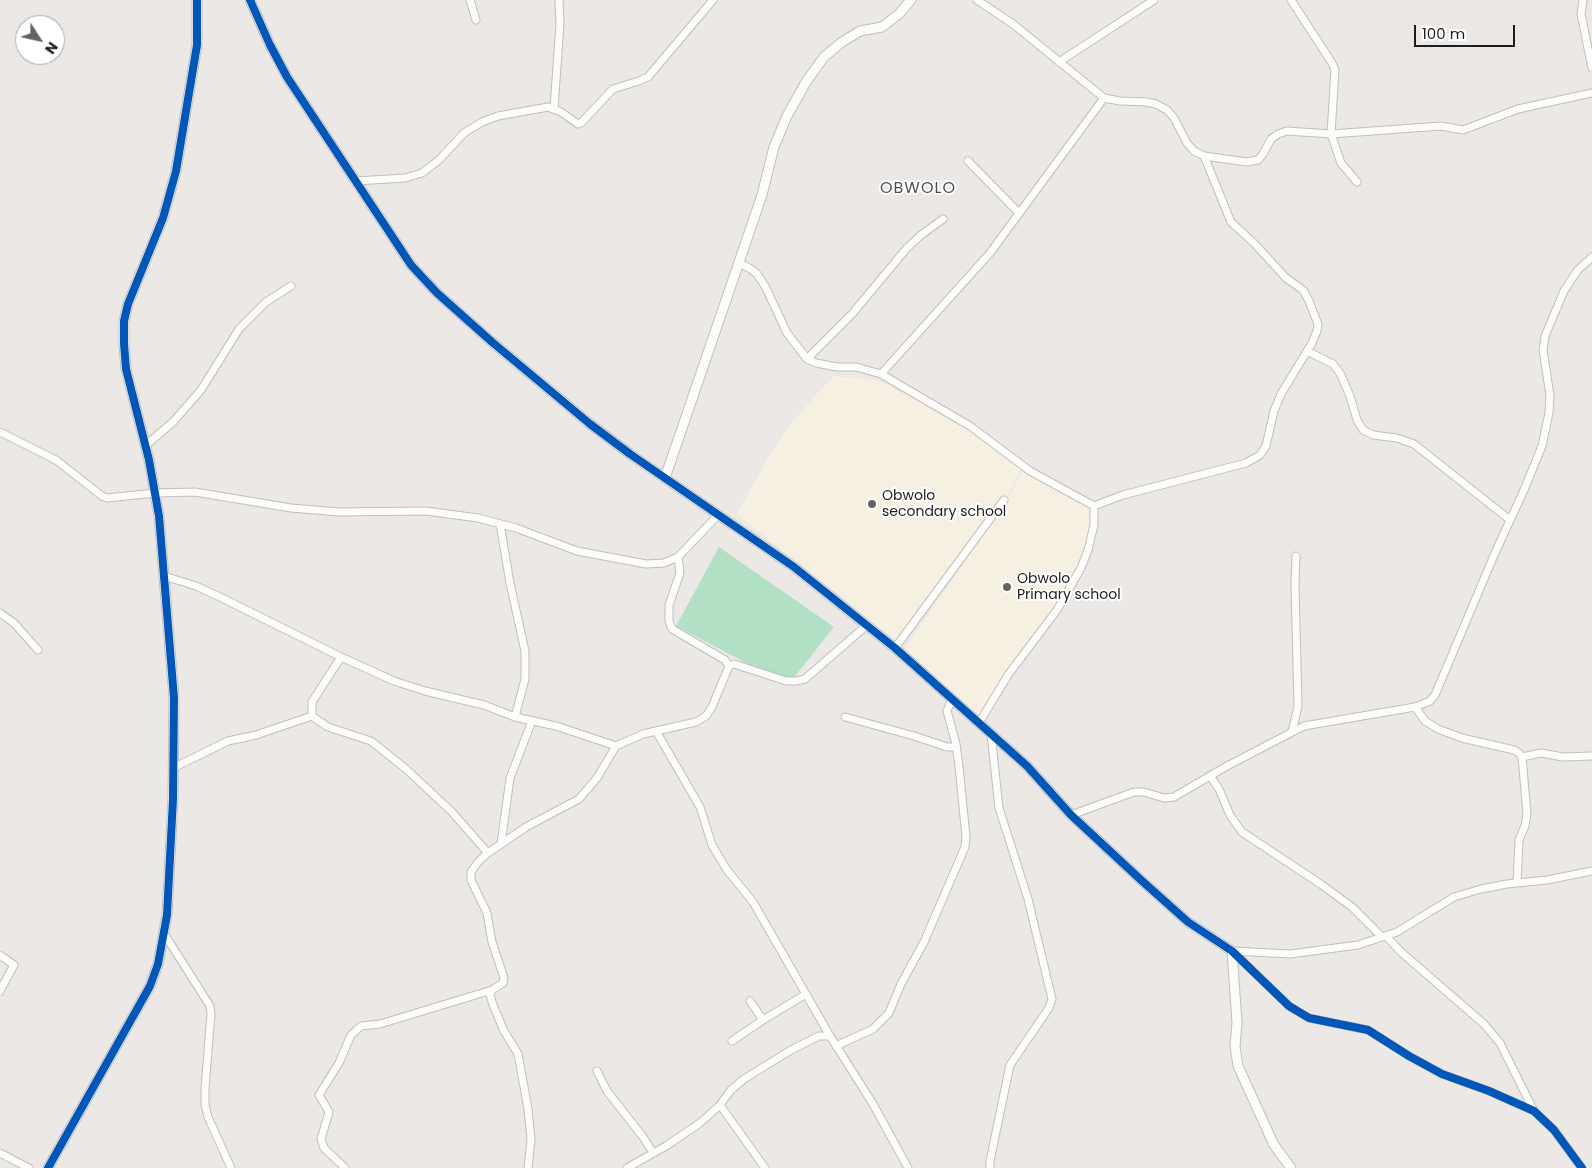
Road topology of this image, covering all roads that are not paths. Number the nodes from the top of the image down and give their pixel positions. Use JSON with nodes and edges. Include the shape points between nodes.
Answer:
{"nodes":[{"id":1,"x":197,"y":0,"type":"edge"},
{"id":2,"x":250,"y":0,"type":"edge"},
{"id":3,"x":470,"y":0,"type":"edge"},
{"id":4,"x":560,"y":0,"type":"edge"},
{"id":5,"x":713,"y":0,"type":"edge"},
{"id":6,"x":911,"y":0,"type":"edge"},
{"id":7,"x":977,"y":0,"type":"edge"},
{"id":8,"x":1154,"y":0,"type":"edge"},
{"id":9,"x":1292,"y":0,"type":"edge"},
{"id":10,"x":1582,"y":0,"type":"edge"},
{"id":11,"x":476,"y":20,"type":"dead end"},
{"id":12,"x":1059,"y":62,"type":"junction"},
{"id":13,"x":1592,"y":68,"type":"edge"},
{"id":14,"x":1592,"y":93,"type":"edge"},
{"id":15,"x":1104,"y":98,"type":"junction"},
{"id":16,"x":554,"y":108,"type":"junction"},
{"id":17,"x":1331,"y":134,"type":"junction"},
{"id":18,"x":1204,"y":156,"type":"junction"},
{"id":19,"x":968,"y":162,"type":"dead end"},
{"id":20,"x":356,"y":181,"type":"junction"},
{"id":21,"x":1357,"y":182,"type":"dead end"},
{"id":22,"x":1019,"y":214,"type":"junction"},
{"id":23,"x":943,"y":219,"type":"dead end"},
{"id":24,"x":1592,"y":257,"type":"edge"},
{"id":25,"x":739,"y":263,"type":"junction"},
{"id":26,"x":291,"y":286,"type":"dead end"},
{"id":27,"x":1308,"y":351,"type":"junction"},
{"id":28,"x":807,"y":359,"type":"junction"},
{"id":29,"x":881,"y":374,"type":"junction"},
{"id":30,"x":0,"y":432,"type":"edge"},
{"id":31,"x":145,"y":446,"type":"junction"},
{"id":32,"x":665,"y":478,"type":"junction"},
{"id":33,"x":155,"y":492,"type":"junction"},
{"id":34,"x":1004,"y":500,"type":"dead end"},
{"id":35,"x":1094,"y":506,"type":"junction"},
{"id":36,"x":719,"y":514,"type":"junction"},
{"id":37,"x":1510,"y":520,"type":"junction"},
{"id":38,"x":500,"y":524,"type":"junction"},
{"id":39,"x":1296,"y":556,"type":"dead end"},
{"id":40,"x":678,"y":557,"type":"junction"},
{"id":41,"x":164,"y":576,"type":"junction"},
{"id":42,"x":0,"y":613,"type":"edge"},
{"id":43,"x":867,"y":625,"type":"junction"},
{"id":44,"x":895,"y":648,"type":"junction"},
{"id":45,"x":38,"y":650,"type":"dead end"},
{"id":46,"x":341,"y":657,"type":"junction"},
{"id":47,"x":729,"y":666,"type":"junction"},
{"id":48,"x":952,"y":699,"type":"junction"},
{"id":49,"x":1415,"y":707,"type":"junction"},
{"id":50,"x":312,"y":716,"type":"junction"},
{"id":51,"x":516,"y":717,"type":"junction"},
{"id":52,"x":845,"y":717,"type":"dead end"},
{"id":53,"x":532,"y":720,"type":"junction"},
{"id":54,"x":979,"y":723,"type":"junction"},
{"id":55,"x":656,"y":731,"type":"junction"},
{"id":56,"x":1292,"y":732,"type":"junction"},
{"id":57,"x":991,"y":734,"type":"junction"},
{"id":58,"x":616,"y":746,"type":"junction"},
{"id":59,"x":956,"y":747,"type":"junction"},
{"id":60,"x":1592,"y":756,"type":"edge"},
{"id":61,"x":1522,"y":757,"type":"junction"},
{"id":62,"x":174,"y":768,"type":"junction"},
{"id":63,"x":1210,"y":776,"type":"junction"},
{"id":64,"x":1071,"y":815,"type":"junction"},
{"id":65,"x":501,"y":844,"type":"junction"},
{"id":66,"x":488,"y":853,"type":"junction"},
{"id":67,"x":1592,"y":871,"type":"edge"},
{"id":68,"x":1517,"y":883,"type":"junction"},
{"id":69,"x":165,"y":935,"type":"junction"},
{"id":70,"x":1384,"y":937,"type":"junction"},
{"id":71,"x":1232,"y":951,"type":"junction"},
{"id":72,"x":0,"y":955,"type":"edge"},
{"id":73,"x":492,"y":990,"type":"junction"},
{"id":74,"x":0,"y":991,"type":"edge"},
{"id":75,"x":806,"y":994,"type":"junction"},
{"id":76,"x":750,"y":1001,"type":"dead end"},
{"id":77,"x":763,"y":1020,"type":"junction"},
{"id":78,"x":830,"y":1036,"type":"junction"},
{"id":79,"x":732,"y":1041,"type":"dead end"},
{"id":80,"x":836,"y":1046,"type":"junction"},
{"id":81,"x":597,"y":1071,"type":"dead end"},
{"id":82,"x":720,"y":1105,"type":"junction"},
{"id":83,"x":1534,"y":1111,"type":"junction"},
{"id":84,"x":0,"y":1153,"type":"edge"},
{"id":85,"x":653,"y":1153,"type":"junction"},
{"id":86,"x":29,"y":1168,"type":"edge"},
{"id":87,"x":48,"y":1168,"type":"edge"},
{"id":88,"x":231,"y":1168,"type":"edge"},
{"id":89,"x":345,"y":1168,"type":"edge"},
{"id":90,"x":528,"y":1168,"type":"edge"},
{"id":91,"x":627,"y":1168,"type":"edge"},
{"id":92,"x":766,"y":1168,"type":"edge"},
{"id":93,"x":908,"y":1168,"type":"edge"},
{"id":94,"x":990,"y":1168,"type":"edge"},
{"id":95,"x":1292,"y":1168,"type":"edge"},
{"id":96,"x":1582,"y":1168,"type":"edge"}],
"edges":[{"from":1,"to":31,"type":"street","via":[[197,45],[176,171],[164,218],[124,321],[126,369]]},
{"from":2,"to":20,"type":"street","via":[[287,77]]},
{"from":3,"to":11,"type":"street"},
{"from":4,"to":16,"type":"street"},
{"from":5,"to":16,"type":"street","via":[[648,77],[613,89],[581,124]]},
{"from":6,"to":25,"type":"street","via":[[882,27],[860,31],[842,42],[824,57],[806,82],[774,147]]},
{"from":7,"to":12,"type":"street","via":[[1013,24]]},
{"from":8,"to":12,"type":"street"},
{"from":9,"to":17,"type":"street","via":[[1336,70]]},
{"from":10,"to":13,"type":"street","via":[[1581,14]]},
{"from":12,"to":15,"type":"street"},
{"from":14,"to":17,"type":"street","via":[[1518,109],[1463,130],[1441,126]]},
{"from":15,"to":18,"type":"street","via":[[1146,102],[1167,110],[1194,152]]},
{"from":15,"to":22,"type":"street"},
{"from":16,"to":20,"type":"street","via":[[498,116],[482,122],[464,132],[439,160],[422,173],[405,178]]},
{"from":17,"to":18,"type":"street","via":[[1287,131],[1271,139],[1258,160],[1247,162]]},
{"from":17,"to":21,"type":"street","via":[[1341,163]]},
{"from":18,"to":27,"type":"street","via":[[1231,222],[1286,278],[1303,290],[1309,301],[1318,324]]},
{"from":19,"to":22,"type":"street"},
{"from":20,"to":32,"type":"street","via":[[411,265],[437,293],[590,424]]},
{"from":22,"to":29,"type":"street","via":[[990,253]]},
{"from":23,"to":28,"type":"street","via":[[907,248],[852,314]]},
{"from":24,"to":37,"type":"street","via":[[1577,271],[1564,291],[1545,336],[1549,413],[1542,446]]},
{"from":25,"to":28,"type":"street","via":[[758,274],[787,333]]},
{"from":25,"to":32,"type":"street"},
{"from":26,"to":31,"type":"street","via":[[266,302],[239,328],[201,390],[173,422]]},
{"from":27,"to":35,"type":"street","via":[[1281,394],[1266,446],[1260,455],[1246,463],[1123,494]]},
{"from":27,"to":37,"type":"street","via":[[1333,364],[1340,374],[1363,430],[1414,444]]},
{"from":28,"to":29,"type":"street","via":[[816,364],[856,367]]},
{"from":29,"to":35,"type":"street","via":[[970,426],[1030,471]]},
{"from":30,"to":33,"type":"street","via":[[56,460],[102,496],[113,499]]},
{"from":31,"to":33,"type":"street"},
{"from":32,"to":36,"type":"street"},
{"from":33,"to":38,"type":"street","via":[[195,492],[330,511],[426,511]]},
{"from":33,"to":41,"type":"street"},
{"from":34,"to":44,"type":"street"},
{"from":35,"to":54,"type":"street","via":[[1094,525],[1081,568],[1057,610],[1008,675]]},
{"from":36,"to":40,"type":"street"},
{"from":36,"to":43,"type":"street","via":[[794,567]]},
{"from":37,"to":49,"type":"street","via":[[1441,686],[1430,701]]},
{"from":38,"to":40,"type":"street","via":[[594,555],[646,564],[664,563]]},
{"from":38,"to":51,"type":"street","via":[[525,650],[525,679]]},
{"from":39,"to":56,"type":"street","via":[[1298,706]]},
{"from":40,"to":47,"type":"street","via":[[680,573],[669,605],[672,630],[725,660]]},
{"from":41,"to":46,"type":"street","via":[[220,596]]},
{"from":41,"to":62,"type":"street","via":[[174,698]]},
{"from":42,"to":45,"type":"street","via":[[14,623]]},
{"from":43,"to":44,"type":"street"},
{"from":43,"to":47,"type":"street","via":[[805,679],[786,681],[734,664]]},
{"from":44,"to":48,"type":"street"},
{"from":46,"to":50,"type":"street","via":[[312,702]]},
{"from":46,"to":51,"type":"street","via":[[409,686],[484,705]]},
{"from":47,"to":55,"type":"street","via":[[706,716],[696,722]]},
{"from":48,"to":54,"type":"street"},
{"from":48,"to":59,"type":"street","via":[[947,711]]},
{"from":49,"to":56,"type":"street","via":[[1304,726]]},
{"from":49,"to":61,"type":"street","via":[[1425,721],[1438,729],[1514,750]]},
{"from":50,"to":62,"type":"street","via":[[228,742]]},
{"from":50,"to":66,"type":"street","via":[[328,727],[370,741],[406,769]]},
{"from":51,"to":53,"type":"street"},
{"from":52,"to":59,"type":"street"},
{"from":53,"to":58,"type":"street"},
{"from":53,"to":65,"type":"street","via":[[510,778]]},
{"from":54,"to":57,"type":"street"},
{"from":55,"to":58,"type":"street"},
{"from":55,"to":75,"type":"street","via":[[700,807],[712,845],[753,902]]},
{"from":56,"to":63,"type":"street"},
{"from":57,"to":64,"type":"street","via":[[1027,766]]},
{"from":57,"to":94,"type":"street","via":[[999,808],[1028,899],[1052,999],[1010,1065]]},
{"from":58,"to":65,"type":"street","via":[[597,778],[579,799]]},
{"from":59,"to":80,"type":"street","via":[[966,837],[963,852],[889,1013],[873,1029]]},
{"from":60,"to":61,"type":"street","via":[[1563,757],[1541,753]]},
{"from":61,"to":68,"type":"street","via":[[1527,814],[1519,840]]},
{"from":62,"to":69,"type":"street"},
{"from":63,"to":64,"type":"street","via":[[1174,797],[1134,792]]},
{"from":63,"to":70,"type":"street","via":[[1242,832],[1330,890]]},
{"from":64,"to":71,"type":"street","via":[[1188,922]]},
{"from":65,"to":66,"type":"street"},
{"from":66,"to":73,"type":"street","via":[[474,866],[471,880],[487,913],[492,942],[504,978]]},
{"from":67,"to":68,"type":"street"},
{"from":68,"to":70,"type":"street","via":[[1454,897]]},
{"from":69,"to":87,"type":"street","via":[[150,986]]},
{"from":69,"to":88,"type":"street","via":[[210,1006],[205,1105]]},
{"from":70,"to":71,"type":"street","via":[[1358,945],[1307,953]]},
{"from":70,"to":83,"type":"street","via":[[1495,1036]]},
{"from":71,"to":83,"type":"street","via":[[1288,1006],[1310,1018],[1368,1030],[1442,1074]]},
{"from":71,"to":95,"type":"street","via":[[1238,1066],[1274,1145]]},
{"from":72,"to":74,"type":"street","via":[[14,965]]},
{"from":73,"to":89,"type":"street","via":[[380,1024],[360,1026],[351,1035],[340,1063],[320,1095],[329,1112],[321,1140],[324,1148]]},
{"from":73,"to":90,"type":"street","via":[[490,994],[496,1013],[518,1054],[531,1139]]},
{"from":75,"to":77,"type":"street"},
{"from":75,"to":78,"type":"street"},
{"from":76,"to":77,"type":"street"},
{"from":77,"to":79,"type":"street"},
{"from":78,"to":80,"type":"street"},
{"from":78,"to":82,"type":"street","via":[[819,1036],[744,1078]]},
{"from":80,"to":93,"type":"street"},
{"from":81,"to":85,"type":"street","via":[[606,1091]]},
{"from":82,"to":85,"type":"street","via":[[700,1123]]},
{"from":82,"to":92,"type":"street"},
{"from":83,"to":96,"type":"street","via":[[1554,1130]]},
{"from":84,"to":86,"type":"street"},
{"from":85,"to":91,"type":"street"}]}
